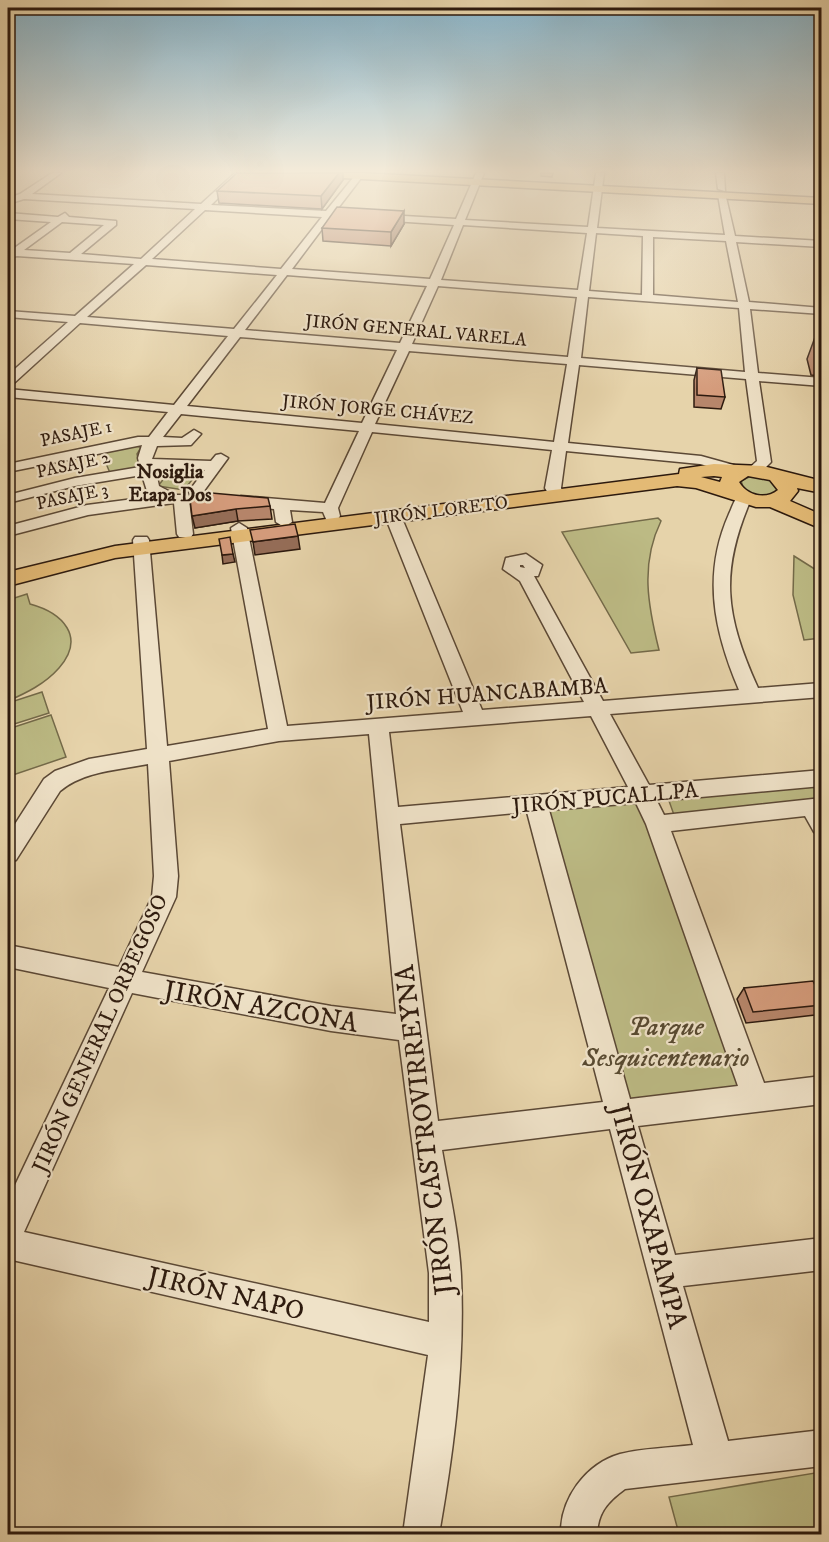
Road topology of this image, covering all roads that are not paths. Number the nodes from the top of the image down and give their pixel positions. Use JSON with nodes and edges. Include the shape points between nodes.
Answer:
{"nodes":[{"id":1,"x":23,"y":245,"type":"edge"},
{"id":2,"x":87,"y":245,"type":"edge"},
{"id":3,"x":162,"y":245,"type":"edge"},
{"id":4,"x":306,"y":245,"type":"edge"},
{"id":5,"x":450,"y":245,"type":"edge"},
{"id":6,"x":590,"y":245,"type":"edge"},
{"id":7,"x":648,"y":245,"type":"edge"},
{"id":8,"x":732,"y":245,"type":"edge"},
{"id":9,"x":10,"y":254,"type":"edge"},
{"id":10,"x":72,"y":257,"type":"junction"},
{"id":11,"x":143,"y":262,"type":"junction"},
{"id":12,"x":285,"y":272,"type":"junction"},
{"id":13,"x":434,"y":284,"type":"junction"},
{"id":14,"x":584,"y":294,"type":"junction"},
{"id":15,"x":647,"y":299,"type":"junction"},
{"id":16,"x":744,"y":306,"type":"junction"},
{"id":17,"x":822,"y":311,"type":"edge"},
{"id":18,"x":8,"y":314,"type":"edge"},
{"id":19,"x":76,"y":320,"type":"junction"},
{"id":20,"x":239,"y":333,"type":"junction"},
{"id":21,"x":405,"y":346,"type":"junction"},
{"id":22,"x":574,"y":361,"type":"junction"},
{"id":23,"x":752,"y":376,"type":"junction"},
{"id":24,"x":8,"y":381,"type":"edge"},
{"id":25,"x":822,"y":382,"type":"edge"},
{"id":26,"x":8,"y":393,"type":"edge"},
{"id":27,"x":178,"y":409,"type":"junction"},
{"id":28,"x":367,"y":428,"type":"junction"},
{"id":29,"x":194,"y":434,"type":"dead end"},
{"id":30,"x":153,"y":440,"type":"junction"},
{"id":31,"x":559,"y":446,"type":"junction"},
{"id":32,"x":93,"y":448,"type":"junction"},
{"id":33,"x":146,"y":466,"type":"junction"},
{"id":34,"x":8,"y":468,"type":"edge"},
{"id":35,"x":744,"y":472,"type":"junction"},
{"id":36,"x":107,"y":475,"type":"junction"},
{"id":37,"x":822,"y":488,"type":"edge"},
{"id":38,"x":554,"y":491,"type":"junction"},
{"id":39,"x":783,"y":491,"type":"junction"},
{"id":40,"x":153,"y":495,"type":"junction"},
{"id":41,"x":741,"y":496,"type":"junction"},
{"id":42,"x":8,"y":498,"type":"edge"},
{"id":43,"x":183,"y":498,"type":"junction"},
{"id":44,"x":822,"y":509,"type":"edge"},
{"id":45,"x":331,"y":512,"type":"junction"},
{"id":46,"x":283,"y":514,"type":"junction"},
{"id":47,"x":393,"y":516,"type":"junction"},
{"id":48,"x":822,"y":523,"type":"edge"},
{"id":49,"x":8,"y":531,"type":"edge"},
{"id":50,"x":239,"y":532,"type":"junction"},
{"id":51,"x":185,"y":534,"type":"junction"},
{"id":52,"x":141,"y":544,"type":"junction"},
{"id":53,"x":8,"y":569,"type":"edge"},
{"id":54,"x":526,"y":574,"type":"dead end"},
{"id":55,"x":8,"y":579,"type":"edge"},
{"id":56,"x":822,"y":690,"type":"edge"},
{"id":57,"x":752,"y":697,"type":"junction"},
{"id":58,"x":599,"y":709,"type":"junction"},
{"id":59,"x":475,"y":717,"type":"junction"},
{"id":60,"x":378,"y":726,"type":"junction"},
{"id":61,"x":279,"y":734,"type":"junction"},
{"id":62,"x":158,"y":755,"type":"junction"},
{"id":63,"x":822,"y":778,"type":"edge"},
{"id":64,"x":643,"y":794,"type":"junction"},
{"id":65,"x":536,"y":804,"type":"junction"},
{"id":66,"x":818,"y":813,"type":"edge"},
{"id":67,"x":389,"y":816,"type":"junction"},
{"id":68,"x":657,"y":825,"type":"junction"},
{"id":69,"x":8,"y":854,"type":"edge"},
{"id":70,"x":8,"y":956,"type":"edge"},
{"id":71,"x":125,"y":982,"type":"junction"},
{"id":72,"x":411,"y":1028,"type":"junction"},
{"id":73,"x":822,"y":1090,"type":"edge"},
{"id":74,"x":756,"y":1098,"type":"junction"},
{"id":75,"x":621,"y":1113,"type":"junction"},
{"id":76,"x":427,"y":1137,"type":"junction"},
{"id":77,"x":8,"y":1233,"type":"edge"},
{"id":78,"x":8,"y":1244,"type":"edge"},
{"id":79,"x":822,"y":1254,"type":"edge"},
{"id":80,"x":665,"y":1272,"type":"junction"},
{"id":81,"x":446,"y":1342,"type":"junction"},
{"id":82,"x":822,"y":1448,"type":"edge"},
{"id":83,"x":715,"y":1460,"type":"junction"},
{"id":84,"x":421,"y":1534,"type":"edge"},
{"id":85,"x":579,"y":1534,"type":"edge"}],
"edges":[{"from":1,"to":9,"type":"street"},
{"from":2,"to":10,"type":"street"},
{"from":3,"to":11,"type":"street"},
{"from":4,"to":12,"type":"street"},
{"from":5,"to":13,"type":"street"},
{"from":6,"to":14,"type":"street"},
{"from":7,"to":15,"type":"street"},
{"from":8,"to":16,"type":"street"},
{"from":9,"to":10,"type":"street"},
{"from":10,"to":11,"type":"street"},
{"from":11,"to":12,"type":"street"},
{"from":11,"to":19,"type":"street"},
{"from":12,"to":13,"type":"street"},
{"from":12,"to":20,"type":"street"},
{"from":13,"to":14,"type":"street"},
{"from":13,"to":21,"type":"street"},
{"from":14,"to":15,"type":"street"},
{"from":14,"to":22,"type":"street"},
{"from":15,"to":16,"type":"street"},
{"from":16,"to":17,"type":"street"},
{"from":16,"to":23,"type":"street"},
{"from":18,"to":19,"type":"street","name":"JIRÓN GENERAL VARELA"},
{"from":19,"to":20,"type":"street","name":"JIRÓN GENERAL VARELA"},
{"from":19,"to":24,"type":"street"},
{"from":20,"to":21,"type":"street","name":"JIRÓN GENERAL VARELA"},
{"from":20,"to":27,"type":"street"},
{"from":21,"to":22,"type":"street","name":"JIRÓN GENERAL VARELA"},
{"from":21,"to":28,"type":"street"},
{"from":22,"to":23,"type":"street","name":"JIRÓN GENERAL VARELA"},
{"from":22,"to":31,"type":"street"},
{"from":23,"to":25,"type":"street","name":"JIRÓN GENERAL VARELA"},
{"from":23,"to":35,"type":"street","via":[[764,462]]},
{"from":26,"to":27,"type":"street","name":"JIRÓN JORGE CHÁVEZ"},
{"from":27,"to":28,"type":"street","name":"JIRÓN JORGE CHÁVEZ"},
{"from":27,"to":30,"type":"street"},
{"from":28,"to":31,"type":"street","name":"JIRÓN JORGE CHÁVEZ"},
{"from":28,"to":45,"type":"street"},
{"from":29,"to":30,"type":"street","name":"PASAJE 1","via":[[186,442]]},
{"from":30,"to":32,"type":"street","name":"PASAJE 1"},
{"from":30,"to":33,"type":"street","via":[[146,450]]},
{"from":31,"to":35,"type":"street","name":"JIRÓN JORGE CHÁVEZ","via":[[702,460]]},
{"from":31,"to":38,"type":"street"},
{"from":32,"to":34,"type":"street","name":"PASAJE 1"},
{"from":32,"to":36,"type":"street"},
{"from":33,"to":36,"type":"street","name":"PASAJE 2"},
{"from":33,"to":40,"type":"street"},
{"from":33,"to":43,"type":"street","name":"PASAJE 2","via":[[219,461]]},
{"from":35,"to":38,"type":"main road","name":"JIRÓN LORETO","via":[[702,471]]},
{"from":35,"to":39,"type":"main road","name":"JIRÓN LORETO"},
{"from":35,"to":41,"type":"main road","via":[[729,481]]},
{"from":36,"to":42,"type":"street","name":"PASAJE 2"},
{"from":37,"to":39,"type":"main road"},
{"from":38,"to":41,"type":"main road","name":"JIRÓN LORETO","via":[[676,480],[698,482]]},
{"from":38,"to":45,"type":"main road","name":"JIRÓN LORETO"},
{"from":38,"to":47,"type":"main road","name":"JIRÓN LORETO"},
{"from":39,"to":41,"type":"main road","name":"JIRÓN LORETO"},
{"from":39,"to":44,"type":"main road"},
{"from":39,"to":48,"type":"main road"},
{"from":40,"to":43,"type":"street","name":"PASAJE 3"},
{"from":40,"to":49,"type":"street","name":"PASAJE 3"},
{"from":41,"to":57,"type":"street","via":[[722,553],[719,585],[728,637]]},
{"from":43,"to":46,"type":"street","name":"JIRÓN LORETO","via":[[217,499]]},
{"from":43,"to":51,"type":"street"},
{"from":45,"to":46,"type":"main road","name":"JIRÓN LORETO"},
{"from":46,"to":50,"type":"main road","name":"JIRÓN LORETO"},
{"from":47,"to":50,"type":"main road","name":"JIRÓN LORETO"},
{"from":47,"to":59,"type":"street"},
{"from":50,"to":51,"type":"main road","name":"JIRÓN LORETO"},
{"from":50,"to":52,"type":"main road","name":"JIRÓN LORETO"},
{"from":50,"to":61,"type":"street"},
{"from":51,"to":52,"type":"main road","name":"JIRÓN LORETO"},
{"from":52,"to":53,"type":"main road","via":[[93,547]]},
{"from":52,"to":55,"type":"main road"},
{"from":52,"to":62,"type":"street","name":"JIRÓN GENERAL ORBEGOSO"},
{"from":54,"to":58,"type":"street"},
{"from":56,"to":57,"type":"street","name":"JIRÓN HUANCABAMBA"},
{"from":57,"to":58,"type":"street","name":"JIRÓN HUANCABAMBA"},
{"from":58,"to":59,"type":"street","name":"JIRÓN HUANCABAMBA"},
{"from":58,"to":64,"type":"street"},
{"from":59,"to":60,"type":"street","name":"JIRÓN HUANCABAMBA"},
{"from":60,"to":61,"type":"street","name":"JIRÓN HUANCABAMBA"},
{"from":60,"to":67,"type":"street","name":"JIRÓN CASTROVIRREYNA"},
{"from":61,"to":62,"type":"street","name":"JIRÓN HUANCABAMBA"},
{"from":62,"to":69,"type":"street","name":"JIRÓN HUANCABAMBA","via":[[62,777],[44,794]]},
{"from":62,"to":71,"type":"street","name":"JIRÓN GENERAL ORBEGOSO","via":[[164,897]]},
{"from":63,"to":64,"type":"street","name":"JIRÓN PUCALLPA"},
{"from":64,"to":65,"type":"street","name":"JIRÓN PUCALLPA"},
{"from":64,"to":68,"type":"street"},
{"from":65,"to":67,"type":"street","name":"JIRÓN PUCALLPA"},
{"from":65,"to":75,"type":"street","name":"JIRÓN OXAPAMPA"},
{"from":66,"to":68,"type":"street","name":"JIRÓN PUCALLPA"},
{"from":67,"to":72,"type":"street","name":"JIRÓN CASTROVIRREYNA"},
{"from":68,"to":74,"type":"street"},
{"from":70,"to":71,"type":"street","name":"JIRÓN AZCONA"},
{"from":71,"to":72,"type":"street","name":"JIRÓN AZCONA","via":[[373,1026]]},
{"from":71,"to":77,"type":"street","name":"JIRÓN GENERAL ORBEGOSO"},
{"from":72,"to":76,"type":"street","name":"JIRÓN CASTROVIRREYNA"},
{"from":73,"to":74,"type":"street"},
{"from":74,"to":75,"type":"street"},
{"from":75,"to":76,"type":"street"},
{"from":75,"to":80,"type":"street","name":"JIRÓN OXAPAMPA"},
{"from":76,"to":81,"type":"street","name":"JIRÓN CASTROVIRREYNA","via":[[445,1273]]},
{"from":78,"to":81,"type":"street","name":"JIRÓN NAPO"},
{"from":79,"to":80,"type":"street"},
{"from":80,"to":83,"type":"street","name":"JIRÓN OXAPAMPA"},
{"from":81,"to":84,"type":"street","name":"JIRÓN CASTROVIRREYNA"},
{"from":82,"to":83,"type":"street"},
{"from":83,"to":85,"type":"street","via":[[620,1472],[603,1481],[585,1503]]}]}
